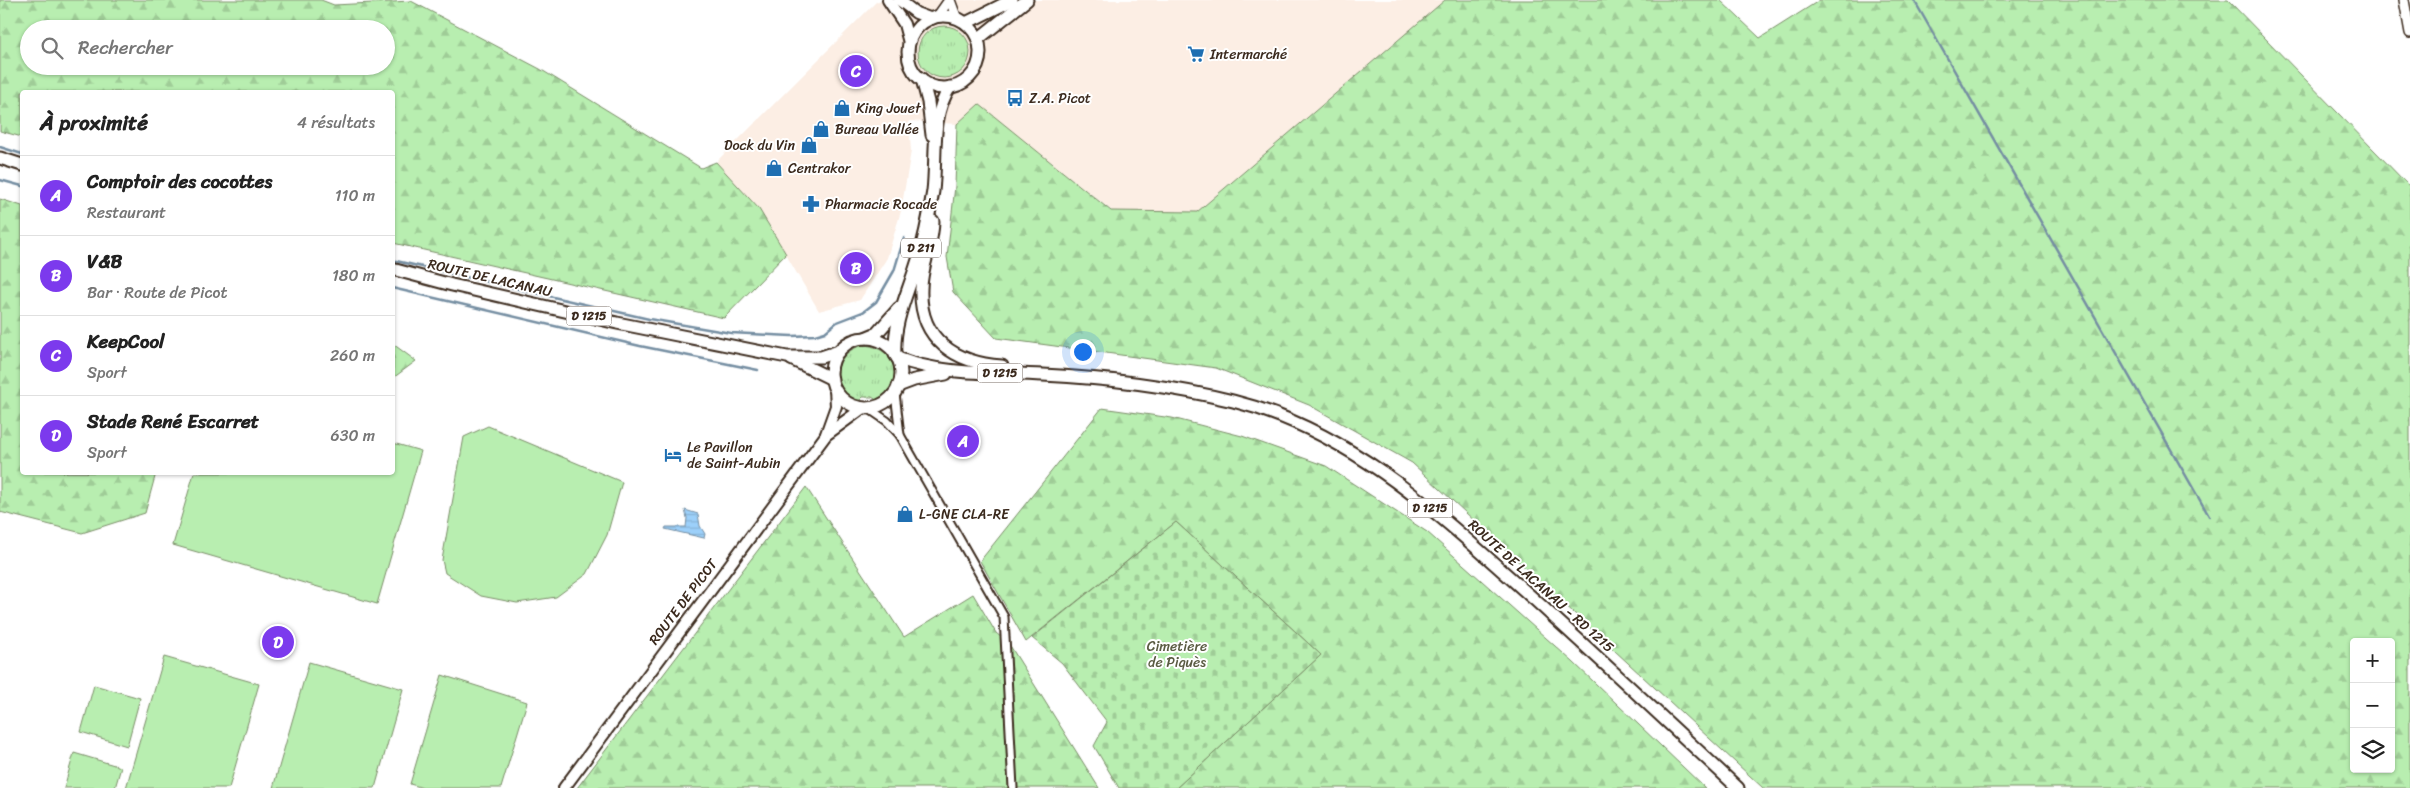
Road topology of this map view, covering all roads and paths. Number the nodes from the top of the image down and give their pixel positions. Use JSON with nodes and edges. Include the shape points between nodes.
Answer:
{"nodes":[{"id":1,"x":888,"y":0,"type":"edge"},
{"id":2,"x":900,"y":0,"type":"edge"},
{"id":3,"x":949,"y":0,"type":"edge"},
{"id":4,"x":1012,"y":0,"type":"edge"},
{"id":5,"x":1027,"y":0,"type":"edge"},
{"id":6,"x":2404,"y":0,"type":"edge"},
{"id":7,"x":935,"y":18,"type":"junction"},
{"id":8,"x":962,"y":21,"type":"junction"},
{"id":9,"x":2410,"y":33,"type":"edge"},
{"id":10,"x":978,"y":39,"type":"junction"},
{"id":11,"x":909,"y":43,"type":"junction"},
{"id":12,"x":922,"y":79,"type":"junction"},
{"id":13,"x":950,"y":87,"type":"junction"},
{"id":14,"x":935,"y":156,"type":"junction"},
{"id":15,"x":0,"y":158,"type":"edge"},
{"id":16,"x":20,"y":164,"type":"edge"},
{"id":17,"x":933,"y":190,"type":"junction"},
{"id":18,"x":395,"y":270,"type":"edge"},
{"id":19,"x":902,"y":305,"type":"junction"},
{"id":20,"x":864,"y":339,"type":"junction"},
{"id":21,"x":839,"y":351,"type":"junction"},
{"id":22,"x":896,"y":356,"type":"junction"},
{"id":23,"x":787,"y":357,"type":"junction"},
{"id":24,"x":955,"y":372,"type":"junction"},
{"id":25,"x":1046,"y":375,"type":"junction"},
{"id":26,"x":833,"y":384,"type":"junction"},
{"id":27,"x":896,"y":390,"type":"junction"},
{"id":28,"x":865,"y":408,"type":"junction"},
{"id":29,"x":826,"y":434,"type":"junction"},
{"id":30,"x":900,"y":435,"type":"junction"},
{"id":31,"x":564,"y":788,"type":"edge"},
{"id":32,"x":1013,"y":788,"type":"edge"},
{"id":33,"x":1738,"y":788,"type":"edge"}],
"edges":[{"from":1,"to":11,"type":"main road","via":[[904,24]]},
{"from":2,"to":7,"type":"main road","via":[[916,14]]},
{"from":3,"to":7,"type":"street"},
{"from":3,"to":8,"type":"street"},
{"from":4,"to":8,"type":"main road"},
{"from":5,"to":10,"type":"main road"},
{"from":6,"to":9,"type":"street"},
{"from":7,"to":8,"type":"main road"},
{"from":7,"to":11,"type":"main road","via":[[916,30]]},
{"from":8,"to":10,"type":"main road"},
{"from":10,"to":13,"type":"main road","via":[[980,56],[975,71],[960,84]]},
{"from":11,"to":12,"type":"main road","via":[[912,68]]},
{"from":12,"to":13,"type":"main road","via":[[938,87]]},
{"from":12,"to":14,"type":"main road","number":"D 211"},
{"from":13,"to":14,"type":"main road","number":"D 211","via":[[941,103]]},
{"from":14,"to":17,"type":"main road","number":"D 211"},
{"from":15,"to":16,"type":"main road"},
{"from":17,"to":19,"type":"main road","number":"D 211","via":[[925,235]]},
{"from":17,"to":25,"type":"main road","via":[[933,237],[921,288],[926,322],[948,350],[966,360]]},
{"from":18,"to":23,"type":"main road","name":"ROUTE DE LACANAU","number":"D 1215","via":[[607,320]]},
{"from":19,"to":20,"type":"main road","number":"D 211","via":[[877,333]]},
{"from":19,"to":22,"type":"main road","number":"D 211","via":[[895,336]]},
{"from":20,"to":21,"type":"main road","via":[[854,340]]},
{"from":20,"to":22,"type":"main road","via":[[882,342]]},
{"from":21,"to":23,"type":"main road","number":"D 1215","via":[[821,357]]},
{"from":21,"to":26,"type":"main road","via":[[834,359]]},
{"from":22,"to":24,"type":"main road","number":"D 1215","via":[[931,369]]},
{"from":22,"to":27,"type":"main road","via":[[900,369]]},
{"from":23,"to":26,"type":"main road","number":"D 1215"},
{"from":24,"to":25,"type":"main road","number":"D 1215"},
{"from":24,"to":27,"type":"main road","number":"D 1215","via":[[914,380]]},
{"from":25,"to":33,"type":"main road","name":"ROUTE DE LACANAU - RD 1215","number":"D 1215","via":[[1175,388],[1237,402],[1295,423],[1362,458],[1409,490],[1457,531]]},
{"from":26,"to":28,"type":"main road","via":[[846,402]]},
{"from":26,"to":29,"type":"main road","name":"ROUTE DE PICOT","via":[[836,406]]},
{"from":27,"to":28,"type":"main road","via":[[884,403]]},
{"from":27,"to":30,"type":"street"},
{"from":28,"to":29,"type":"main road","name":"ROUTE DE PICOT"},
{"from":28,"to":30,"type":"street","via":[[887,421]]},
{"from":29,"to":31,"type":"main road","name":"ROUTE DE PICOT"},
{"from":30,"to":32,"type":"street","via":[[1004,617]]}]}
